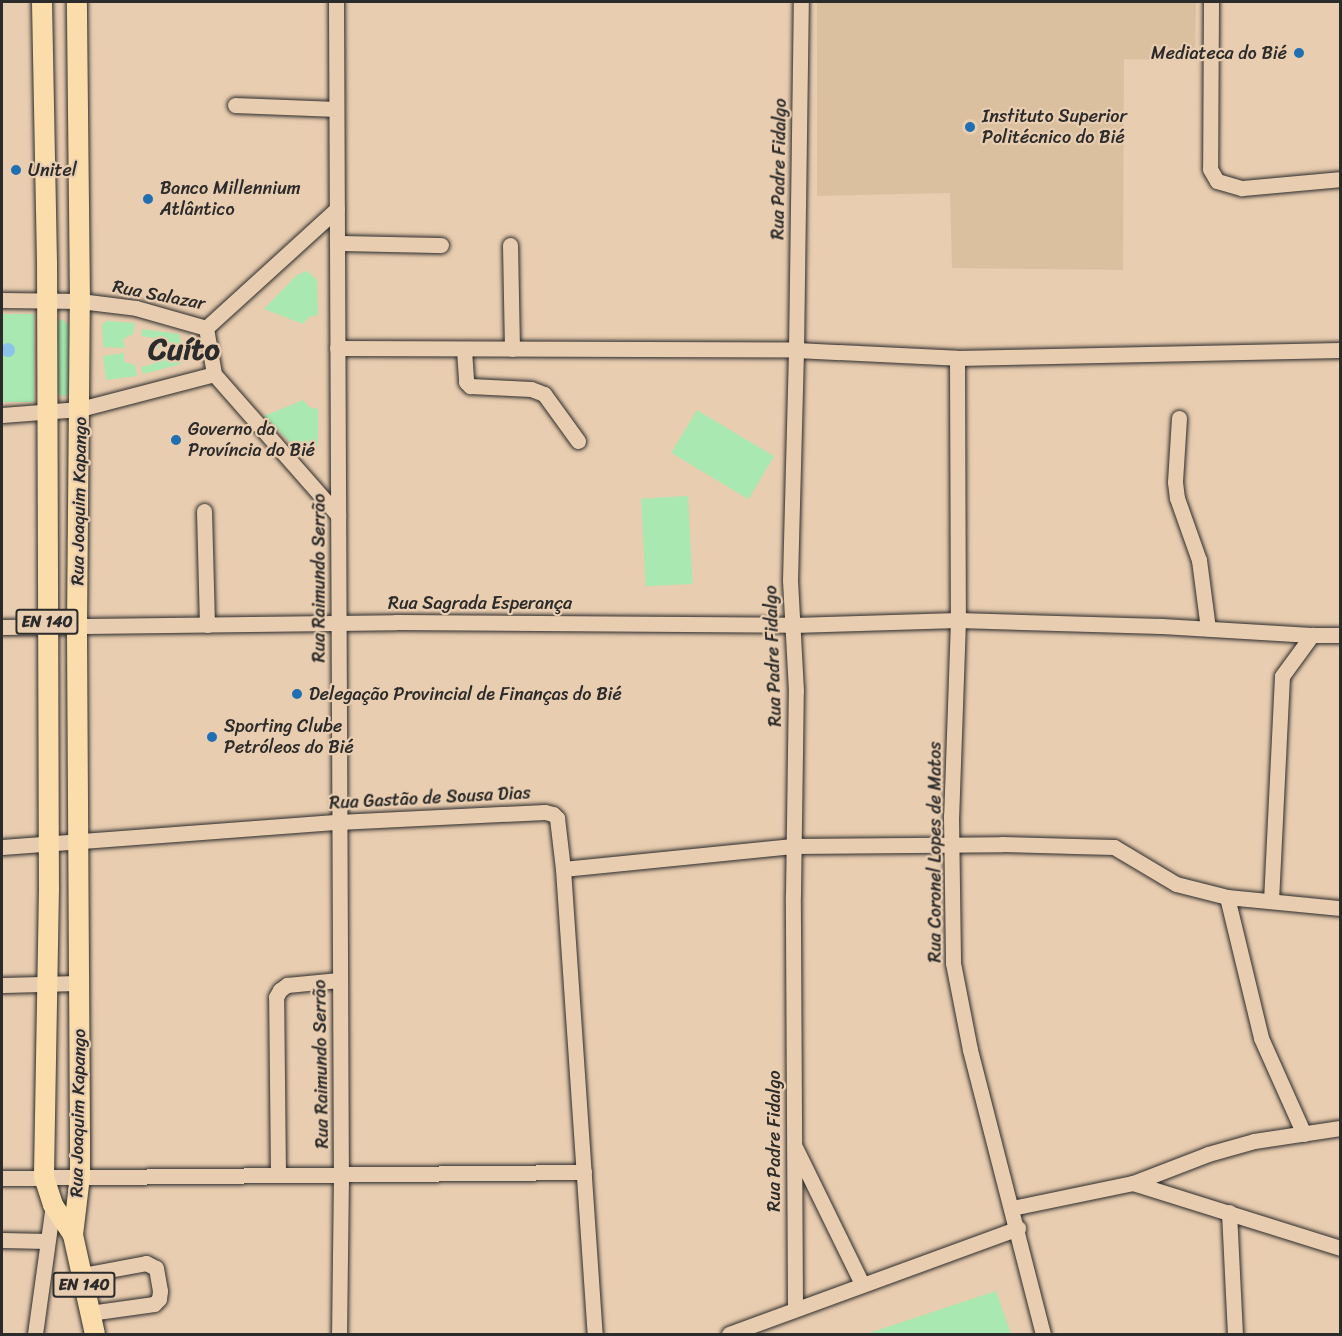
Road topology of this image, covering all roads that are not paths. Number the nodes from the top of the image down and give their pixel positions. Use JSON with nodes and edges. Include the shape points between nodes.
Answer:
{"nodes":[{"id":1,"x":42,"y":2,"type":"edge"},
{"id":2,"x":77,"y":2,"type":"edge"},
{"id":3,"x":336,"y":2,"type":"edge"},
{"id":4,"x":801,"y":2,"type":"edge"},
{"id":5,"x":1211,"y":2,"type":"edge"},
{"id":6,"x":43,"y":69,"type":"junction"},
{"id":7,"x":76,"y":70,"type":"junction"},
{"id":8,"x":235,"y":105,"type":"dead end"},
{"id":9,"x":336,"y":109,"type":"junction"},
{"id":10,"x":1341,"y":179,"type":"edge"},
{"id":11,"x":337,"y":209,"type":"junction"},
{"id":12,"x":337,"y":243,"type":"junction"},
{"id":13,"x":441,"y":244,"type":"dead end"},
{"id":14,"x":510,"y":245,"type":"dead end"},
{"id":15,"x":47,"y":299,"type":"junction"},
{"id":16,"x":2,"y":300,"type":"edge"},
{"id":17,"x":80,"y":301,"type":"junction"},
{"id":18,"x":206,"y":327,"type":"junction"},
{"id":19,"x":337,"y":348,"type":"junction"},
{"id":20,"x":512,"y":349,"type":"junction"},
{"id":21,"x":464,"y":350,"type":"junction"},
{"id":22,"x":796,"y":350,"type":"junction"},
{"id":23,"x":1341,"y":350,"type":"edge"},
{"id":24,"x":957,"y":358,"type":"junction"},
{"id":25,"x":214,"y":374,"type":"junction"},
{"id":26,"x":80,"y":409,"type":"junction"},
{"id":27,"x":48,"y":413,"type":"junction"},
{"id":28,"x":2,"y":415,"type":"edge"},
{"id":29,"x":1179,"y":418,"type":"dead end"},
{"id":30,"x":578,"y":441,"type":"dead end"},
{"id":31,"x":204,"y":511,"type":"dead end"},
{"id":32,"x":338,"y":515,"type":"junction"},
{"id":33,"x":958,"y":620,"type":"junction"},
{"id":34,"x":340,"y":624,"type":"junction"},
{"id":35,"x":207,"y":625,"type":"junction"},
{"id":36,"x":793,"y":625,"type":"junction"},
{"id":37,"x":47,"y":626,"type":"junction"},
{"id":38,"x":2,"y":627,"type":"edge"},
{"id":39,"x":77,"y":627,"type":"junction"},
{"id":40,"x":1208,"y":628,"type":"junction"},
{"id":41,"x":1312,"y":635,"type":"junction"},
{"id":42,"x":1341,"y":635,"type":"edge"},
{"id":43,"x":48,"y":716,"type":"junction"},
{"id":44,"x":78,"y":717,"type":"junction"},
{"id":45,"x":48,"y":755,"type":"junction"},
{"id":46,"x":79,"y":757,"type":"junction"},
{"id":47,"x":338,"y":822,"type":"junction"},
{"id":48,"x":80,"y":840,"type":"junction"},
{"id":49,"x":48,"y":842,"type":"junction"},
{"id":50,"x":793,"y":846,"type":"junction"},
{"id":51,"x":952,"y":846,"type":"junction"},
{"id":52,"x":2,"y":847,"type":"edge"},
{"id":53,"x":562,"y":869,"type":"junction"},
{"id":54,"x":1227,"y":897,"type":"junction"},
{"id":55,"x":1271,"y":901,"type":"junction"},
{"id":56,"x":1341,"y":908,"type":"edge"},
{"id":57,"x":339,"y":980,"type":"junction"},
{"id":58,"x":79,"y":983,"type":"junction"},
{"id":59,"x":48,"y":984,"type":"junction"},
{"id":60,"x":2,"y":985,"type":"edge"},
{"id":61,"x":1341,"y":1128,"type":"edge"},
{"id":62,"x":1304,"y":1134,"type":"junction"},
{"id":63,"x":794,"y":1146,"type":"junction"},
{"id":64,"x":584,"y":1173,"type":"junction"},
{"id":65,"x":278,"y":1175,"type":"junction"},
{"id":66,"x":341,"y":1175,"type":"junction"},
{"id":67,"x":80,"y":1176,"type":"junction"},
{"id":68,"x":2,"y":1178,"type":"edge"},
{"id":69,"x":44,"y":1178,"type":"junction"},
{"id":70,"x":1133,"y":1183,"type":"junction"},
{"id":71,"x":53,"y":1205,"type":"junction"},
{"id":72,"x":1012,"y":1208,"type":"junction"},
{"id":73,"x":1229,"y":1212,"type":"junction"},
{"id":74,"x":1018,"y":1228,"type":"junction"},
{"id":75,"x":73,"y":1235,"type":"junction"},
{"id":76,"x":2,"y":1240,"type":"edge"},
{"id":77,"x":47,"y":1241,"type":"junction"},
{"id":78,"x":1341,"y":1248,"type":"edge"},
{"id":79,"x":82,"y":1275,"type":"junction"},
{"id":80,"x":862,"y":1284,"type":"junction"},
{"id":81,"x":795,"y":1309,"type":"junction"},
{"id":82,"x":90,"y":1313,"type":"junction"},
{"id":83,"x":35,"y":1335,"type":"edge"},
{"id":84,"x":95,"y":1335,"type":"edge"},
{"id":85,"x":339,"y":1335,"type":"edge"},
{"id":86,"x":595,"y":1335,"type":"edge"},
{"id":87,"x":729,"y":1335,"type":"edge"},
{"id":88,"x":1043,"y":1335,"type":"edge"},
{"id":89,"x":1234,"y":1335,"type":"edge"}],
"edges":[{"from":1,"to":6,"type":"main road","name":"Rua Joaquim Kapango","number":"EN 140"},
{"from":2,"to":7,"type":"main road","name":"Rua Joaquim Kapango","number":"EN 140"},
{"from":3,"to":9,"type":"street","name":"Rua Raimundo Serrão"},
{"from":4,"to":22,"type":"street","name":"Rua Padre Fidalgo"},
{"from":5,"to":10,"type":"street","via":[[1210,169],[1217,181],[1242,188]]},
{"from":6,"to":7,"type":"main road"},
{"from":6,"to":15,"type":"main road","name":"Rua Joaquim Kapango","number":"EN 140"},
{"from":7,"to":17,"type":"main road","name":"Rua Joaquim Kapango","number":"EN 140"},
{"from":8,"to":9,"type":"street"},
{"from":9,"to":11,"type":"street","name":"Rua Raimundo Serrão"},
{"from":11,"to":12,"type":"street","name":"Rua Raimundo Serrão"},
{"from":11,"to":18,"type":"street","name":"Rua Salazar"},
{"from":12,"to":13,"type":"street"},
{"from":12,"to":19,"type":"street","name":"Rua Raimundo Serrão"},
{"from":14,"to":20,"type":"street"},
{"from":15,"to":16,"type":"street","name":"Rua Salazar"},
{"from":15,"to":17,"type":"street","name":"Rua Salazar"},
{"from":15,"to":27,"type":"main road","name":"Rua Joaquim Kapango","number":"EN 140"},
{"from":17,"to":18,"type":"street","name":"Rua Salazar","via":[[136,308]]},
{"from":17,"to":26,"type":"main road","name":"Rua Joaquim Kapango","number":"EN 140"},
{"from":18,"to":25,"type":"street"},
{"from":19,"to":21,"type":"street"},
{"from":19,"to":32,"type":"street","name":"Rua Raimundo Serrão"},
{"from":20,"to":21,"type":"street"},
{"from":20,"to":22,"type":"street"},
{"from":21,"to":30,"type":"street","via":[[466,382],[470,386],[531,389],[544,394]]},
{"from":22,"to":24,"type":"street"},
{"from":22,"to":36,"type":"street","name":"Rua Padre Fidalgo","via":[[790,580]]},
{"from":23,"to":24,"type":"street"},
{"from":24,"to":33,"type":"street","name":"Rua Coronel Lopes de Matos"},
{"from":25,"to":26,"type":"street"},
{"from":25,"to":32,"type":"street"},
{"from":26,"to":27,"type":"street"},
{"from":26,"to":39,"type":"main road","name":"Rua Joaquim Kapango","number":"EN 140"},
{"from":27,"to":28,"type":"street"},
{"from":27,"to":37,"type":"main road","name":"Rua Joaquim Kapango","number":"EN 140"},
{"from":29,"to":40,"type":"street","via":[[1177,498],[1199,560]]},
{"from":31,"to":35,"type":"street"},
{"from":32,"to":34,"type":"street","name":"Rua Raimundo Serrão"},
{"from":33,"to":36,"type":"street","name":"Rua Sagrada Esperança"},
{"from":33,"to":40,"type":"street","name":"Rua Sagrada Esperança"},
{"from":33,"to":51,"type":"street","name":"Rua Coronel Lopes de Matos"},
{"from":34,"to":35,"type":"street","name":"Rua Sagrada Esperança"},
{"from":34,"to":36,"type":"street","name":"Rua Sagrada Esperança"},
{"from":34,"to":47,"type":"street","name":"Rua Raimundo Serrão"},
{"from":35,"to":39,"type":"street","name":"Rua Sagrada Esperança"},
{"from":36,"to":50,"type":"street","name":"Rua Padre Fidalgo"},
{"from":37,"to":38,"type":"street","name":"Rua Sagrada Esperança"},
{"from":37,"to":39,"type":"street","name":"Rua Sagrada Esperança"},
{"from":37,"to":43,"type":"main road","name":"Rua Joaquim Kapango","number":"EN 140"},
{"from":39,"to":44,"type":"main road","name":"Rua Joaquim Kapango","number":"EN 140"},
{"from":40,"to":41,"type":"street","name":"Rua Sagrada Esperança"},
{"from":41,"to":42,"type":"street","name":"Rua Sagrada Esperança"},
{"from":41,"to":55,"type":"street","via":[[1282,676]]},
{"from":43,"to":44,"type":"main road"},
{"from":43,"to":45,"type":"main road","name":"Rua Joaquim Kapango","number":"EN 140"},
{"from":44,"to":46,"type":"main road","name":"Rua Joaquim Kapango","number":"EN 140"},
{"from":45,"to":46,"type":"main road"},
{"from":45,"to":49,"type":"main road","name":"Rua Joaquim Kapango","number":"EN 140"},
{"from":46,"to":48,"type":"main road","name":"Rua Joaquim Kapango","number":"EN 140"},
{"from":47,"to":48,"type":"street","name":"Rua Gastão de Sousa Dias"},
{"from":47,"to":53,"type":"street","name":"Rua Gastão de Sousa Dias","via":[[545,812],[557,818]]},
{"from":47,"to":57,"type":"street","name":"Rua Raimundo Serrão"},
{"from":48,"to":49,"type":"street","name":"Rua Gastão de Sousa Dias"},
{"from":48,"to":58,"type":"main road","name":"Rua Joaquim Kapango","number":"EN 140"},
{"from":49,"to":52,"type":"street","name":"Rua Gastão de Sousa Dias"},
{"from":49,"to":59,"type":"main road","name":"Rua Joaquim Kapango","number":"EN 140"},
{"from":50,"to":51,"type":"street"},
{"from":50,"to":53,"type":"street"},
{"from":50,"to":63,"type":"street","name":"Rua Padre Fidalgo"},
{"from":51,"to":54,"type":"street","via":[[1114,848],[1176,884]]},
{"from":51,"to":72,"type":"street","name":"Rua Coronel Lopes de Matos","via":[[953,963],[961,1010]]},
{"from":53,"to":64,"type":"street","name":"Rua Gastão de Sousa Dias"},
{"from":54,"to":55,"type":"street"},
{"from":54,"to":62,"type":"street","via":[[1261,1038]]},
{"from":55,"to":56,"type":"street"},
{"from":57,"to":65,"type":"street","via":[[287,985],[276,997]]},
{"from":57,"to":66,"type":"street","name":"Rua Raimundo Serrão"},
{"from":58,"to":59,"type":"street"},
{"from":58,"to":67,"type":"main road","name":"Rua Joaquim Kapango","number":"EN 140"},
{"from":59,"to":60,"type":"street"},
{"from":59,"to":69,"type":"main road","name":"Rua Joaquim Kapango","number":"EN 140"},
{"from":61,"to":62,"type":"street"},
{"from":62,"to":70,"type":"street","via":[[1254,1141],[1208,1154]]},
{"from":63,"to":80,"type":"street"},
{"from":63,"to":81,"type":"street","name":"Rua Padre Fidalgo"},
{"from":64,"to":66,"type":"street"},
{"from":64,"to":86,"type":"street","name":"Rua Gastão de Sousa Dias"},
{"from":65,"to":66,"type":"street"},
{"from":65,"to":67,"type":"street"},
{"from":66,"to":85,"type":"street","name":"Rua Raimundo Serrão"},
{"from":67,"to":69,"type":"street"},
{"from":67,"to":75,"type":"main road","name":"Rua Joaquim Kapango","number":"EN 140"},
{"from":68,"to":69,"type":"street"},
{"from":69,"to":71,"type":"main road","name":"Rua Joaquim Kapango","number":"EN 140"},
{"from":70,"to":72,"type":"street"},
{"from":70,"to":73,"type":"street"},
{"from":71,"to":75,"type":"main road","name":"Rua Joaquim Kapango","number":"EN 140"},
{"from":71,"to":77,"type":"street"},
{"from":72,"to":74,"type":"street","name":"Rua Coronel Lopes de Matos"},
{"from":73,"to":78,"type":"street"},
{"from":73,"to":89,"type":"street"},
{"from":74,"to":80,"type":"street"},
{"from":74,"to":88,"type":"street","name":"Rua Coronel Lopes de Matos"},
{"from":75,"to":79,"type":"main road","number":"EN 140"},
{"from":76,"to":77,"type":"street"},
{"from":77,"to":83,"type":"street"},
{"from":79,"to":82,"type":"main road","number":"EN 140"},
{"from":79,"to":82,"type":"street","via":[[146,1263],[156,1268],[160,1291],[154,1304]]},
{"from":80,"to":81,"type":"street"},
{"from":81,"to":87,"type":"street"},
{"from":82,"to":84,"type":"main road","number":"EN 140"}]}
